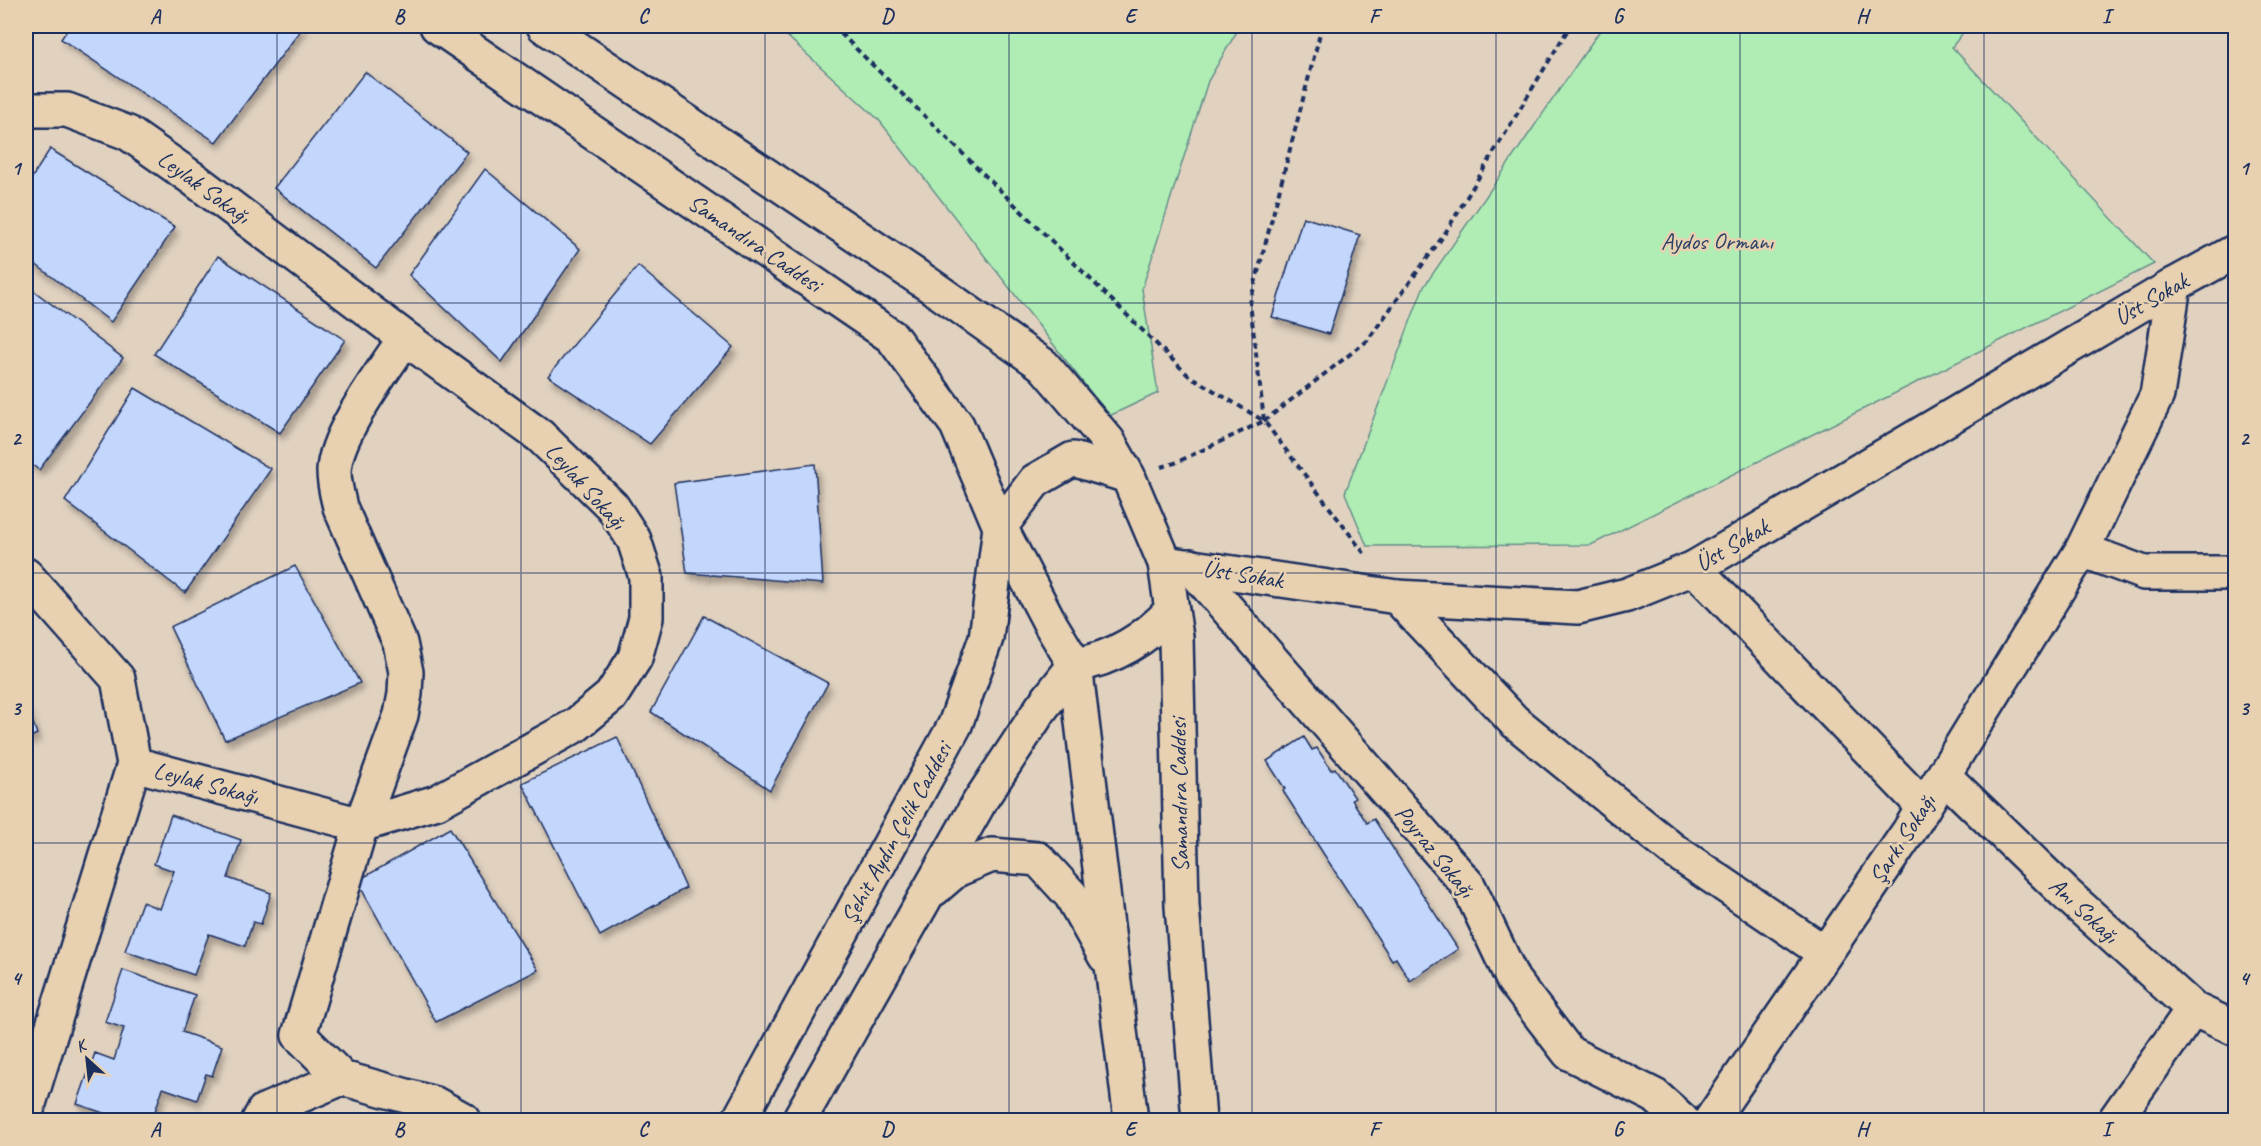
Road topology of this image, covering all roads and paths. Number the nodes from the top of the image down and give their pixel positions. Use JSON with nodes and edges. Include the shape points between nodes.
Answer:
{"nodes":[{"id":1,"x":437,"y":26,"type":"edge"},
{"id":2,"x":544,"y":26,"type":"edge"},
{"id":3,"x":833,"y":26,"type":"edge"},
{"id":4,"x":1322,"y":26,"type":"edge"},
{"id":5,"x":1570,"y":26,"type":"edge"},
{"id":6,"x":26,"y":110,"type":"edge"},
{"id":7,"x":2235,"y":251,"type":"edge"},
{"id":8,"x":2174,"y":285,"type":"junction"},
{"id":9,"x":405,"y":338,"type":"junction"},
{"id":10,"x":1264,"y":421,"type":"junction"},
{"id":11,"x":1128,"y":476,"type":"junction"},
{"id":12,"x":1000,"y":527,"type":"junction"},
{"id":13,"x":2082,"y":550,"type":"junction"},
{"id":14,"x":1178,"y":564,"type":"junction"},
{"id":15,"x":1694,"y":568,"type":"junction"},
{"id":16,"x":2235,"y":573,"type":"edge"},
{"id":17,"x":26,"y":575,"type":"edge"},
{"id":18,"x":1397,"y":597,"type":"junction"},
{"id":19,"x":1172,"y":610,"type":"junction"},
{"id":20,"x":1075,"y":665,"type":"junction"},
{"id":21,"x":134,"y":764,"type":"junction"},
{"id":22,"x":1944,"y":776,"type":"junction"},
{"id":23,"x":1924,"y":807,"type":"junction"},
{"id":24,"x":361,"y":825,"type":"junction"},
{"id":25,"x":926,"y":896,"type":"junction"},
{"id":26,"x":1825,"y":953,"type":"junction"},
{"id":27,"x":1113,"y":970,"type":"junction"},
{"id":28,"x":2193,"y":1009,"type":"junction"},
{"id":29,"x":2235,"y":1029,"type":"edge"},
{"id":30,"x":342,"y":1078,"type":"junction"},
{"id":31,"x":26,"y":1113,"type":"edge"},
{"id":32,"x":39,"y":1120,"type":"edge"},
{"id":33,"x":259,"y":1120,"type":"edge"},
{"id":34,"x":464,"y":1120,"type":"edge"},
{"id":35,"x":739,"y":1120,"type":"edge"},
{"id":36,"x":799,"y":1120,"type":"edge"},
{"id":37,"x":1131,"y":1120,"type":"edge"},
{"id":38,"x":1199,"y":1120,"type":"edge"},
{"id":39,"x":1682,"y":1120,"type":"edge"},
{"id":40,"x":1711,"y":1120,"type":"edge"},
{"id":41,"x":2115,"y":1120,"type":"edge"}],
"edges":[{"from":1,"to":12,"type":"street","name":"Samandıra Caddesi","via":[[892,337],[957,425]]},
{"from":2,"to":11,"type":"street","name":"Samandıra Caddesi","via":[[1043,365],[1108,441]]},
{"from":3,"to":10,"type":"path","via":[[1188,375]]},
{"from":4,"to":10,"type":"path","via":[[1250,303]]},
{"from":5,"to":10,"type":"path","via":[[1444,236],[1367,341]]},
{"from":6,"to":9,"type":"street","name":"Leylak Sokağı","via":[[67,110],[128,133]]},
{"from":7,"to":8,"type":"street","name":"Üst Sokak"},
{"from":8,"to":13,"type":"street","name":"Şarkı Sokağı","via":[[2157,395]]},
{"from":8,"to":15,"type":"street","name":"Üst Sokak"},
{"from":9,"to":24,"type":"street","via":[[345,432],[334,469],[340,507],[400,643],[406,672],[401,715]]},
{"from":9,"to":24,"type":"street","name":"Leylak Sokağı","via":[[540,436],[612,506],[634,540],[646,577],[646,618],[635,658],[611,696],[576,725],[437,802]]},
{"from":10,"to":11,"type":"path","via":[[1175,464]]},
{"from":10,"to":18,"type":"path"},
{"from":11,"to":12,"type":"street","via":[[1073,459],[1035,481]]},
{"from":11,"to":14,"type":"street","name":"Samandıra Caddesi"},
{"from":12,"to":20,"type":"street","name":"Samandıra Caddesi"},
{"from":12,"to":35,"type":"street","name":"Şehit Aydın Çelik Caddesi","via":[[986,638],[955,725]]},
{"from":13,"to":16,"type":"street","via":[[2144,573]]},
{"from":13,"to":22,"type":"street","name":"Şarkı Sokağı"},
{"from":14,"to":18,"type":"street","name":"Üst Sokak"},
{"from":14,"to":19,"type":"street","name":"Samandıra Caddesi"},
{"from":14,"to":39,"type":"street","name":"Poyraz Sokağı","via":[[1468,885],[1513,980],[1569,1053],[1655,1096]]},
{"from":15,"to":18,"type":"street","name":"Üst Sokak","via":[[1627,595],[1578,607]]},
{"from":15,"to":23,"type":"street"},
{"from":17,"to":21,"type":"street","via":[[118,679]]},
{"from":18,"to":26,"type":"street","via":[[1514,721],[1673,850]]},
{"from":19,"to":20,"type":"street","via":[[1156,628],[1128,646],[1097,662]]},
{"from":19,"to":38,"type":"street","name":"Samandıra Caddesi","via":[[1176,637],[1182,906]]},
{"from":20,"to":25,"type":"street","via":[[1042,707],[980,801]]},
{"from":20,"to":27,"type":"street","name":"Samandıra Caddesi"},
{"from":21,"to":24,"type":"street","name":"Leylak Sokağı"},
{"from":21,"to":31,"type":"street"},
{"from":22,"to":23,"type":"street","name":"Şarkı Sokağı"},
{"from":22,"to":28,"type":"street","name":"Anı Sokağı"},
{"from":23,"to":26,"type":"street","name":"Şarkı Sokağı"},
{"from":24,"to":30,"type":"street","via":[[299,1035]]},
{"from":25,"to":27,"type":"street","via":[[956,870],[992,855],[1038,859],[1071,896]]},
{"from":25,"to":36,"type":"street"},
{"from":26,"to":40,"type":"street","name":"Şarkı Sokağı"},
{"from":27,"to":37,"type":"street","name":"Samandıra Caddesi"},
{"from":28,"to":29,"type":"street","name":"Anı Sokağı"},
{"from":28,"to":41,"type":"street"},
{"from":30,"to":33,"type":"street","via":[[264,1111]]},
{"from":30,"to":34,"type":"street","via":[[435,1104]]},
{"from":31,"to":32,"type":"street"}]}
